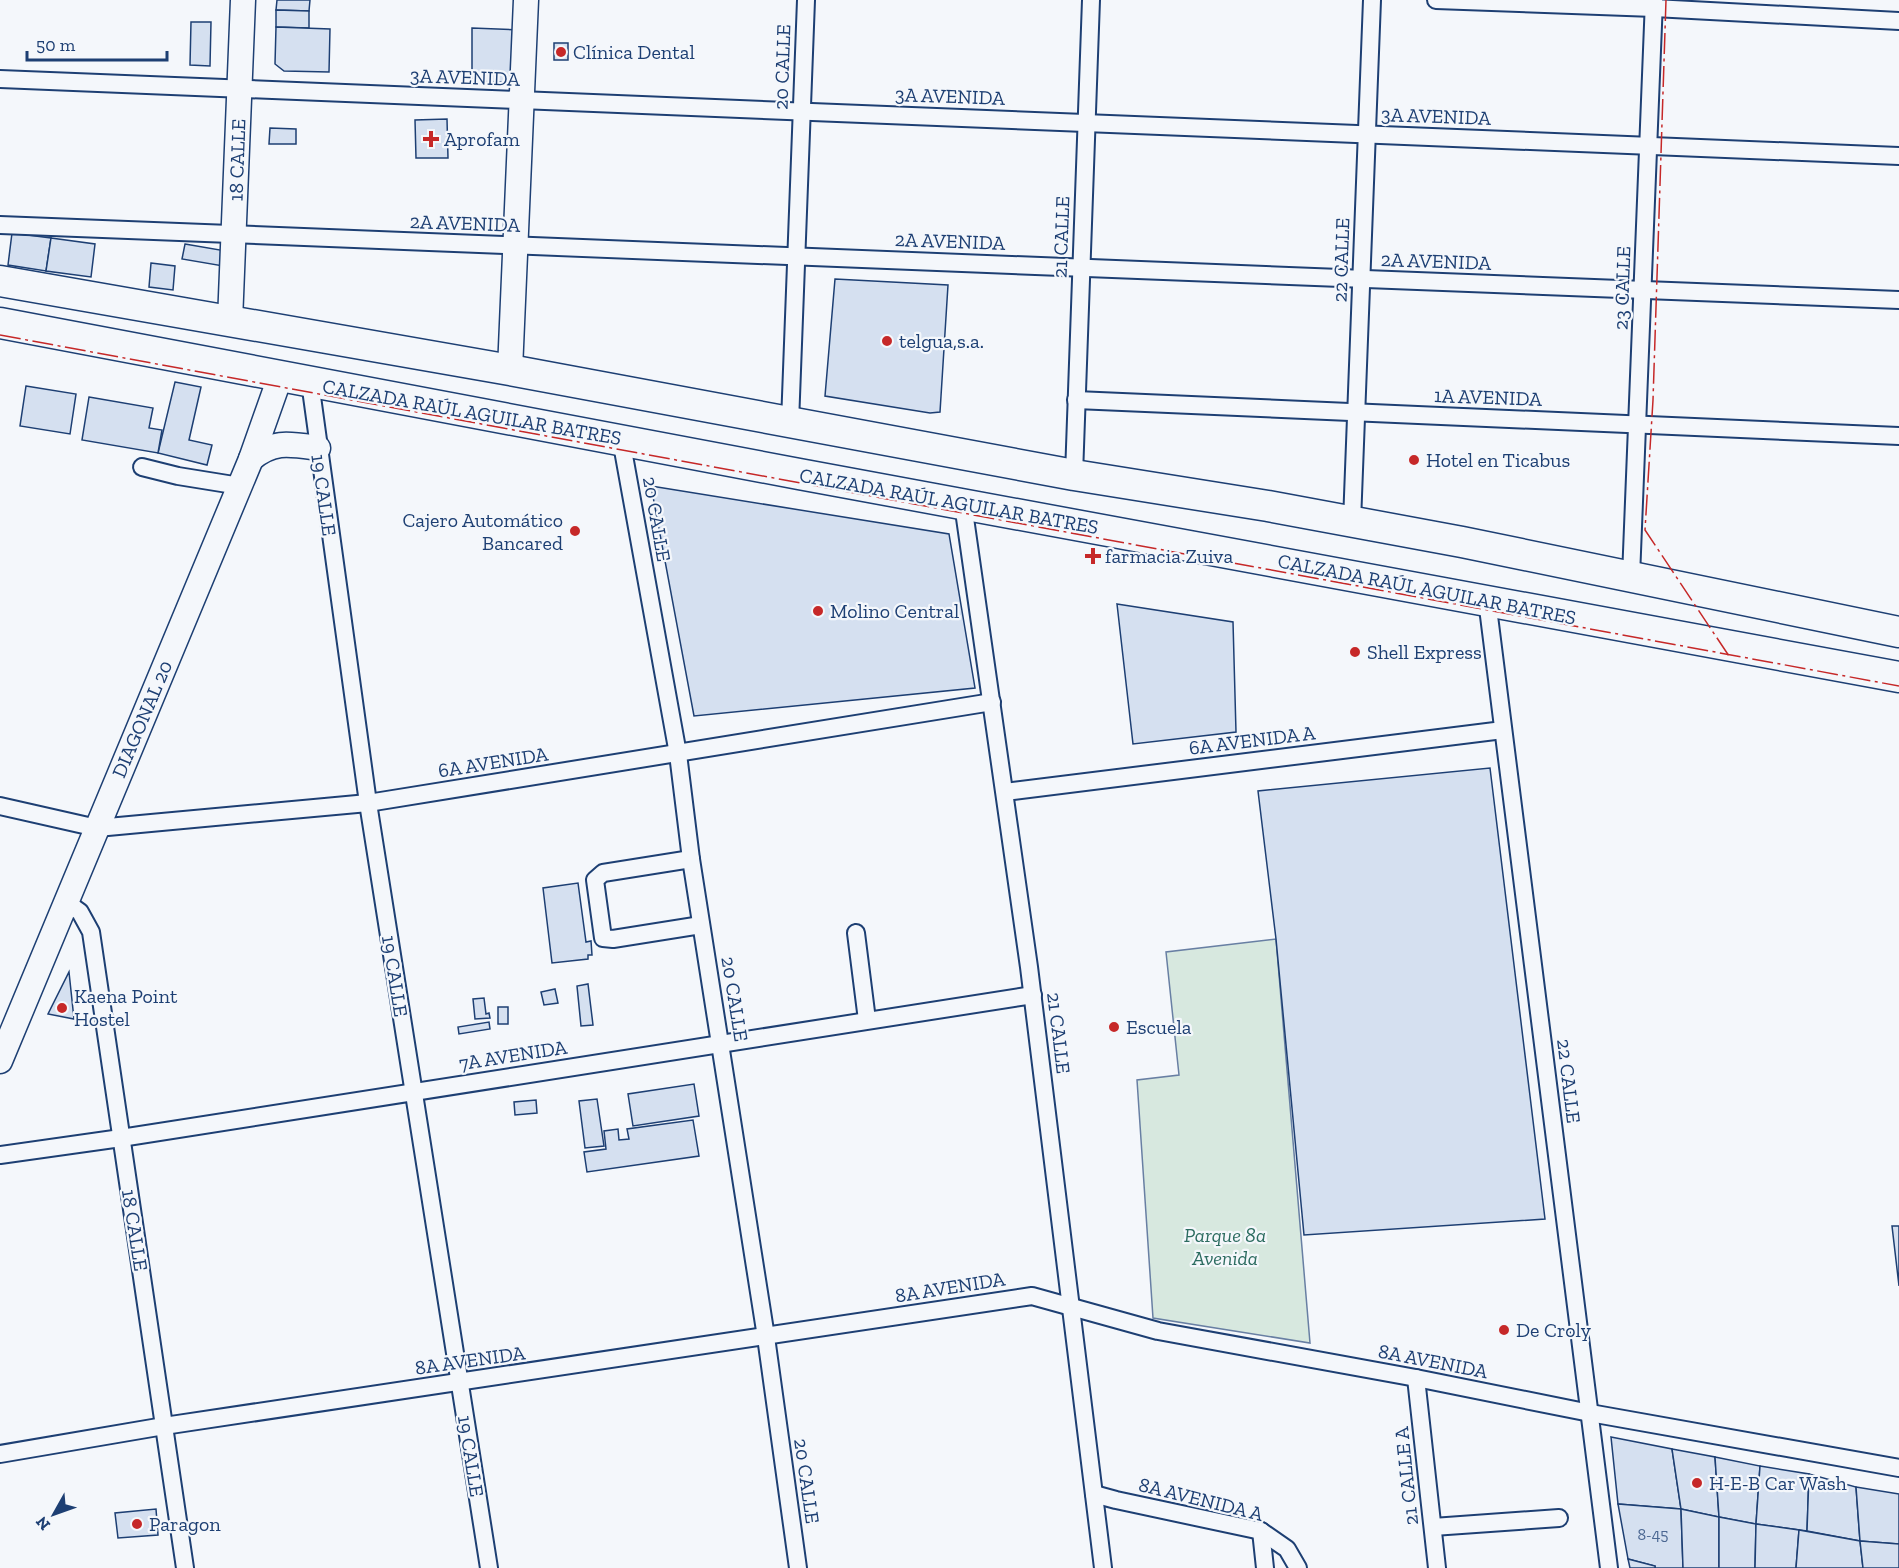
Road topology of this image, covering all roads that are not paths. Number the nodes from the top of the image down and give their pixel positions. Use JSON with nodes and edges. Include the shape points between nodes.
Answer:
{"nodes":[{"id":1,"x":243,"y":0,"type":"edge"},
{"id":2,"x":526,"y":0,"type":"edge"},
{"id":3,"x":806,"y":0,"type":"edge"},
{"id":4,"x":1091,"y":0,"type":"edge"},
{"id":5,"x":1372,"y":0,"type":"edge"},
{"id":6,"x":1436,"y":0,"type":"edge"},
{"id":7,"x":1654,"y":4,"type":"edge"},
{"id":8,"x":1899,"y":21,"type":"edge"},
{"id":9,"x":0,"y":79,"type":"edge"},
{"id":10,"x":240,"y":89,"type":"junction"},
{"id":11,"x":522,"y":100,"type":"junction"},
{"id":12,"x":802,"y":111,"type":"junction"},
{"id":13,"x":1086,"y":123,"type":"junction"},
{"id":14,"x":1367,"y":135,"type":"junction"},
{"id":15,"x":1648,"y":146,"type":"junction"},
{"id":16,"x":1899,"y":156,"type":"edge"},
{"id":17,"x":0,"y":225,"type":"edge"},
{"id":18,"x":234,"y":234,"type":"junction"},
{"id":19,"x":515,"y":246,"type":"junction"},
{"id":20,"x":797,"y":256,"type":"junction"},
{"id":21,"x":1081,"y":268,"type":"junction"},
{"id":22,"x":1361,"y":279,"type":"junction"},
{"id":23,"x":0,"y":281,"type":"edge"},
{"id":24,"x":1642,"y":290,"type":"junction"},
{"id":25,"x":1899,"y":300,"type":"edge"},
{"id":26,"x":231,"y":321,"type":"junction"},
{"id":27,"x":0,"y":323,"type":"edge"},
{"id":28,"x":510,"y":370,"type":"junction"},
{"id":29,"x":280,"y":377,"type":"junction"},
{"id":30,"x":310,"y":382,"type":"junction"},
{"id":31,"x":1076,"y":400,"type":"junction"},
{"id":32,"x":1356,"y":412,"type":"junction"},
{"id":33,"x":790,"y":423,"type":"junction"},
{"id":34,"x":1637,"y":425,"type":"junction"},
{"id":35,"x":1899,"y":436,"type":"edge"},
{"id":36,"x":621,"y":439,"type":"junction"},
{"id":37,"x":318,"y":448,"type":"junction"},
{"id":38,"x":251,"y":459,"type":"junction"},
{"id":39,"x":142,"y":467,"type":"dead end"},
{"id":40,"x":1074,"y":475,"type":"junction"},
{"id":41,"x":240,"y":486,"type":"junction"},
{"id":42,"x":963,"y":504,"type":"junction"},
{"id":43,"x":1352,"y":522,"type":"junction"},
{"id":44,"x":1631,"y":577,"type":"junction"},
{"id":45,"x":1487,"y":600,"type":"junction"},
{"id":46,"x":1899,"y":632,"type":"edge"},
{"id":47,"x":1899,"y":677,"type":"edge"},
{"id":48,"x":992,"y":702,"type":"junction"},
{"id":49,"x":1503,"y":730,"type":"junction"},
{"id":50,"x":678,"y":754,"type":"junction"},
{"id":51,"x":1005,"y":792,"type":"junction"},
{"id":52,"x":368,"y":803,"type":"junction"},
{"id":53,"x":0,"y":806,"type":"edge"},
{"id":54,"x":97,"y":828,"type":"junction"},
{"id":55,"x":691,"y":859,"type":"junction"},
{"id":56,"x":66,"y":902,"type":"junction"},
{"id":57,"x":701,"y":925,"type":"junction"},
{"id":58,"x":856,"y":933,"type":"dead end"},
{"id":59,"x":1033,"y":995,"type":"junction"},
{"id":60,"x":867,"y":1020,"type":"junction"},
{"id":61,"x":720,"y":1043,"type":"junction"},
{"id":62,"x":0,"y":1061,"type":"edge"},
{"id":63,"x":414,"y":1092,"type":"junction"},
{"id":64,"x":121,"y":1138,"type":"junction"},
{"id":65,"x":0,"y":1155,"type":"edge"},
{"id":66,"x":1071,"y":1306,"type":"junction"},
{"id":67,"x":766,"y":1337,"type":"junction"},
{"id":68,"x":1416,"y":1378,"type":"junction"},
{"id":69,"x":460,"y":1383,"type":"junction"},
{"id":70,"x":1590,"y":1413,"type":"junction"},
{"id":71,"x":164,"y":1426,"type":"junction"},
{"id":72,"x":0,"y":1454,"type":"edge"},
{"id":73,"x":1899,"y":1468,"type":"edge"},
{"id":74,"x":1094,"y":1494,"type":"junction"},
{"id":75,"x":1559,"y":1518,"type":"dead end"},
{"id":76,"x":1433,"y":1527,"type":"junction"},
{"id":77,"x":1261,"y":1531,"type":"junction"},
{"id":78,"x":1294,"y":1562,"type":"edge"},
{"id":79,"x":185,"y":1568,"type":"edge"},
{"id":80,"x":489,"y":1568,"type":"edge"},
{"id":81,"x":798,"y":1568,"type":"edge"},
{"id":82,"x":1103,"y":1568,"type":"edge"},
{"id":83,"x":1265,"y":1568,"type":"edge"},
{"id":84,"x":1437,"y":1568,"type":"edge"},
{"id":85,"x":1609,"y":1568,"type":"edge"}],
"edges":[{"from":1,"to":10,"type":"street","name":"18 CALLE"},
{"from":2,"to":11,"type":"street"},
{"from":3,"to":12,"type":"street","name":"20 CALLE"},
{"from":4,"to":13,"type":"street","name":"21 CALLE"},
{"from":5,"to":14,"type":"street","name":"22 CALLE"},
{"from":6,"to":7,"type":"street"},
{"from":7,"to":8,"type":"street"},
{"from":7,"to":15,"type":"street","name":"23 CALLE"},
{"from":9,"to":10,"type":"street","name":"3A AVENIDA"},
{"from":10,"to":11,"type":"street","name":"3A AVENIDA"},
{"from":10,"to":18,"type":"street","name":"18 CALLE"},
{"from":11,"to":12,"type":"street","name":"3A AVENIDA"},
{"from":11,"to":19,"type":"street"},
{"from":12,"to":13,"type":"street","name":"3A AVENIDA"},
{"from":12,"to":20,"type":"street","name":"20 CALLE"},
{"from":13,"to":14,"type":"street","name":"3A AVENIDA"},
{"from":13,"to":21,"type":"street","name":"21 CALLE"},
{"from":14,"to":15,"type":"street","name":"3A AVENIDA"},
{"from":14,"to":22,"type":"street","name":"22 CALLE"},
{"from":15,"to":16,"type":"street","name":"3A AVENIDA"},
{"from":15,"to":24,"type":"street","name":"23 CALLE"},
{"from":17,"to":18,"type":"street","name":"2A AVENIDA"},
{"from":18,"to":19,"type":"street","name":"2A AVENIDA"},
{"from":18,"to":26,"type":"street","name":"18 CALLE"},
{"from":19,"to":20,"type":"street","name":"2A AVENIDA"},
{"from":19,"to":28,"type":"street"},
{"from":20,"to":21,"type":"street","name":"2A AVENIDA"},
{"from":20,"to":33,"type":"street","name":"20 CALLE"},
{"from":21,"to":22,"type":"street","name":"2A AVENIDA"},
{"from":21,"to":31,"type":"street","name":"21 CALLE"},
{"from":22,"to":24,"type":"street","name":"2A AVENIDA"},
{"from":22,"to":32,"type":"street","name":"22 CALLE"},
{"from":23,"to":26,"type":"highway"},
{"from":24,"to":25,"type":"street","name":"2A AVENIDA"},
{"from":24,"to":34,"type":"street","name":"23 CALLE"},
{"from":26,"to":28,"type":"highway"},
{"from":27,"to":29,"type":"highway","name":"CALZADA RAÚL AGUILAR BATRES"},
{"from":28,"to":33,"type":"highway"},
{"from":29,"to":30,"type":"highway","name":"CALZADA RAÚL AGUILAR BATRES"},
{"from":29,"to":38,"type":"street","name":"DIAGONAL 20"},
{"from":30,"to":36,"type":"highway","name":"CALZADA RAÚL AGUILAR BATRES"},
{"from":30,"to":37,"type":"street","name":"19 CALLE"},
{"from":31,"to":32,"type":"street","name":"1A AVENIDA"},
{"from":31,"to":40,"type":"street","name":"21 CALLE"},
{"from":32,"to":34,"type":"street","name":"1A AVENIDA"},
{"from":32,"to":43,"type":"street","name":"22 CALLE"},
{"from":33,"to":40,"type":"highway"},
{"from":34,"to":35,"type":"street","name":"1A AVENIDA"},
{"from":34,"to":44,"type":"street","name":"23 CALLE"},
{"from":36,"to":42,"type":"highway","name":"CALZADA RAÚL AGUILAR BATRES"},
{"from":36,"to":50,"type":"street","name":"20 CALLE"},
{"from":37,"to":38,"type":"street","via":[[273,445]]},
{"from":37,"to":52,"type":"street","name":"19 CALLE"},
{"from":38,"to":41,"type":"street","name":"DIAGONAL 20"},
{"from":39,"to":41,"type":"street"},
{"from":40,"to":43,"type":"highway"},
{"from":41,"to":54,"type":"street","name":"DIAGONAL 20"},
{"from":42,"to":45,"type":"highway","name":"CALZADA RAÚL AGUILAR BATRES"},
{"from":42,"to":48,"type":"street","name":"21 CALLE"},
{"from":43,"to":44,"type":"highway"},
{"from":44,"to":46,"type":"highway"},
{"from":45,"to":47,"type":"highway","name":"CALZADA RAÚL AGUILAR BATRES"},
{"from":45,"to":49,"type":"street","name":"22 CALLE"},
{"from":48,"to":50,"type":"street","name":"6A AVENIDA"},
{"from":48,"to":51,"type":"street","name":"21 CALLE"},
{"from":49,"to":51,"type":"street","name":"6A AVENIDA A"},
{"from":49,"to":70,"type":"street","name":"22 CALLE"},
{"from":50,"to":52,"type":"street","name":"6A AVENIDA"},
{"from":50,"to":55,"type":"street","name":"20 CALLE"},
{"from":51,"to":59,"type":"street","name":"21 CALLE"},
{"from":52,"to":54,"type":"street","name":"6A AVENIDA"},
{"from":52,"to":63,"type":"street","name":"19 CALLE"},
{"from":53,"to":54,"type":"street","name":"6A AVENIDA"},
{"from":54,"to":56,"type":"street","name":"DIAGONAL 20"},
{"from":55,"to":57,"type":"street","name":"20 CALLE"},
{"from":55,"to":57,"type":"street","via":[[603,873],[595,880],[603,938]]},
{"from":56,"to":62,"type":"street","name":"DIAGONAL 20"},
{"from":56,"to":64,"type":"street","name":"18 CALLE","via":[[80,912],[91,932]]},
{"from":57,"to":61,"type":"street","name":"20 CALLE"},
{"from":58,"to":60,"type":"street"},
{"from":59,"to":60,"type":"street","name":"7A AVENIDA"},
{"from":59,"to":66,"type":"street","name":"21 CALLE"},
{"from":60,"to":61,"type":"street","name":"7A AVENIDA"},
{"from":61,"to":63,"type":"street","name":"7A AVENIDA"},
{"from":61,"to":67,"type":"street","name":"20 CALLE"},
{"from":63,"to":64,"type":"street","name":"7A AVENIDA"},
{"from":63,"to":69,"type":"street","name":"19 CALLE"},
{"from":64,"to":65,"type":"street","name":"7A AVENIDA"},
{"from":64,"to":71,"type":"street","name":"18 CALLE"},
{"from":66,"to":67,"type":"street","name":"8A AVENIDA","via":[[1032,1296]]},
{"from":66,"to":68,"type":"street","name":"8A AVENIDA","via":[[1158,1331]]},
{"from":66,"to":74,"type":"street","name":"21 CALLE"},
{"from":67,"to":69,"type":"street","name":"8A AVENIDA"},
{"from":67,"to":81,"type":"street","name":"20 CALLE"},
{"from":68,"to":70,"type":"street","name":"8A AVENIDA"},
{"from":68,"to":76,"type":"street","name":"21 CALLE A"},
{"from":69,"to":71,"type":"street","name":"8A AVENIDA"},
{"from":69,"to":80,"type":"street","name":"19 CALLE"},
{"from":70,"to":73,"type":"street","name":"8A AVENIDA"},
{"from":70,"to":85,"type":"street","name":"22 CALLE"},
{"from":71,"to":72,"type":"street","name":"8A AVENIDA"},
{"from":71,"to":79,"type":"street","name":"18 CALLE"},
{"from":74,"to":77,"type":"street","name":"8A AVENIDA A"},
{"from":74,"to":82,"type":"street","name":"21 CALLE"},
{"from":75,"to":76,"type":"street"},
{"from":76,"to":84,"type":"street","name":"21 CALLE A"},
{"from":77,"to":78,"type":"street","name":"8A AVENIDA A","via":[[1287,1549]]},
{"from":77,"to":83,"type":"street"}]}
